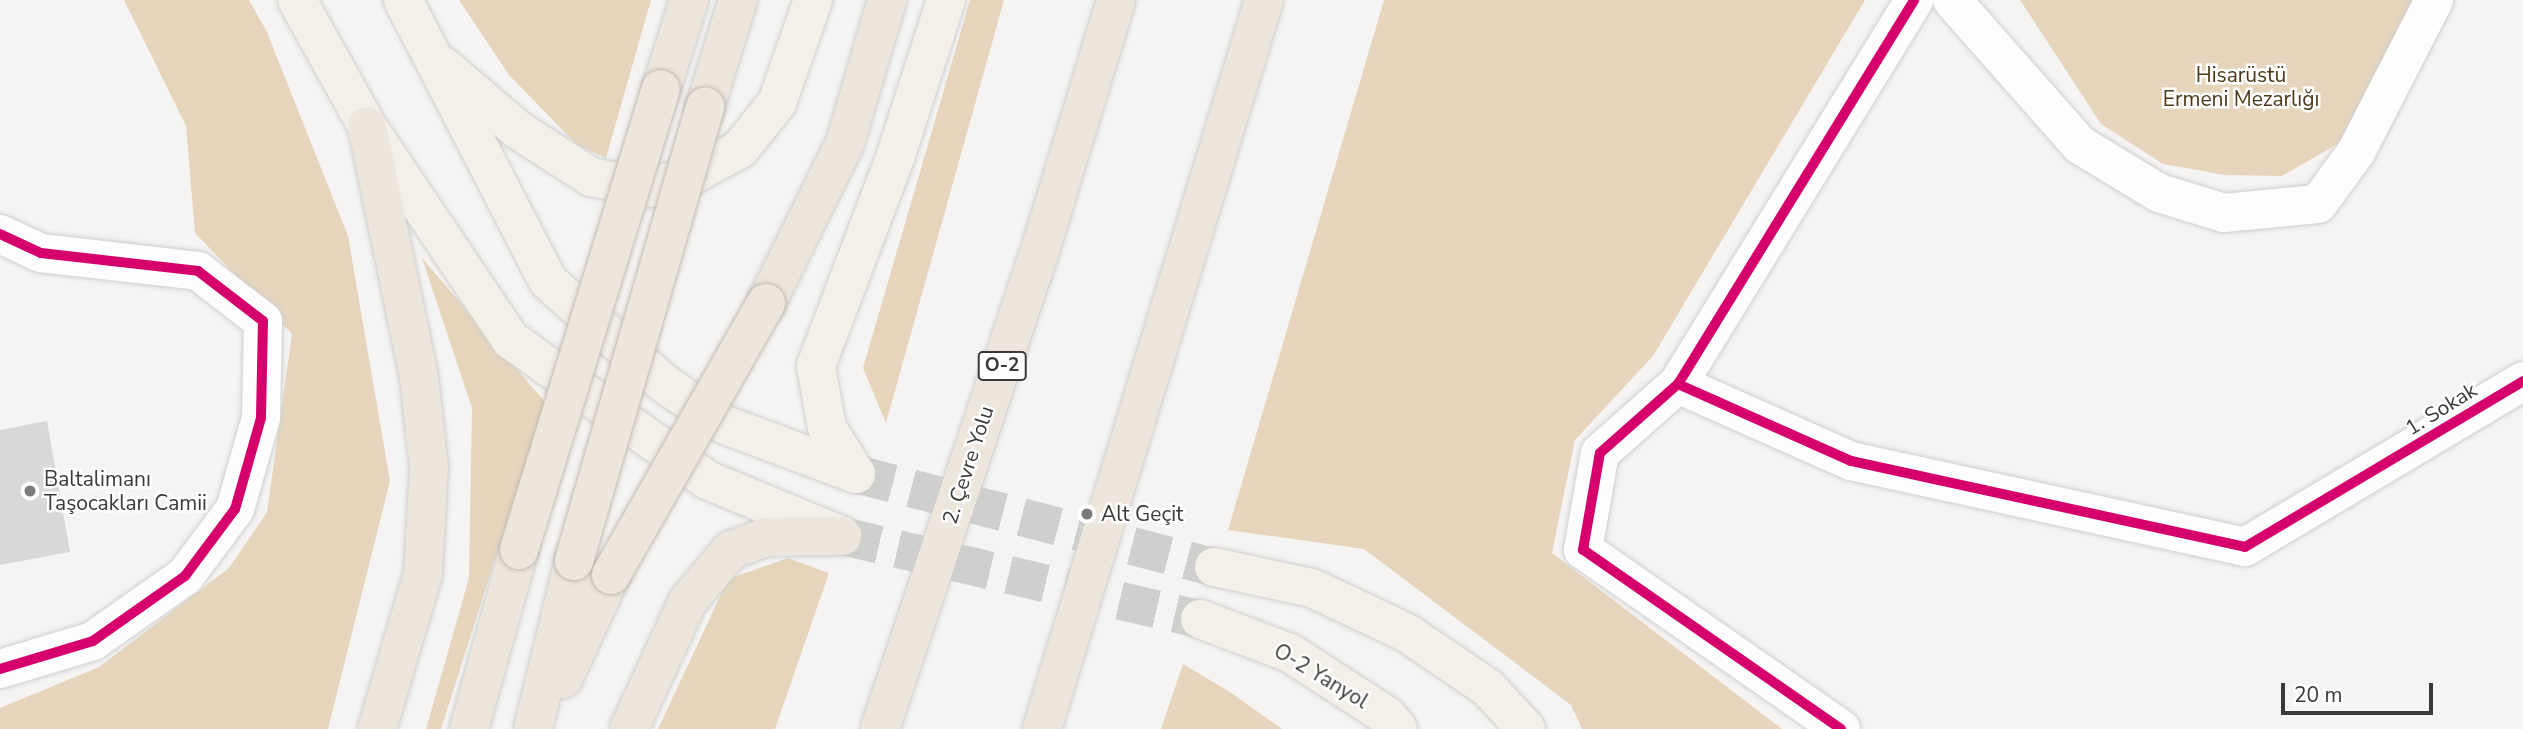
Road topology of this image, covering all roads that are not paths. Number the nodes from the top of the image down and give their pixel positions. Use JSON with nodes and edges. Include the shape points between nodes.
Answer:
{"nodes":[{"id":1,"x":297,"y":0,"type":"edge"},
{"id":2,"x":403,"y":0,"type":"edge"},
{"id":3,"x":689,"y":0,"type":"edge"},
{"id":4,"x":738,"y":0,"type":"edge"},
{"id":5,"x":813,"y":0,"type":"edge"},
{"id":6,"x":887,"y":0,"type":"edge"},
{"id":7,"x":946,"y":0,"type":"edge"},
{"id":8,"x":1116,"y":0,"type":"edge"},
{"id":9,"x":1264,"y":0,"type":"edge"},
{"id":10,"x":1914,"y":0,"type":"edge"},
{"id":11,"x":1952,"y":0,"type":"edge"},
{"id":12,"x":2434,"y":0,"type":"edge"},
{"id":13,"x":430,"y":55,"type":"junction"},
{"id":14,"x":366,"y":126,"type":"junction"},
{"id":15,"x":0,"y":234,"type":"edge"},
{"id":16,"x":2523,"y":382,"type":"edge"},
{"id":17,"x":1678,"y":384,"type":"junction"},
{"id":18,"x":842,"y":536,"type":"joint"},
{"id":19,"x":1214,"y":567,"type":"tunnel mouth"},
{"id":20,"x":1200,"y":619,"type":"tunnel mouth"},
{"id":21,"x":0,"y":669,"type":"edge"},
{"id":22,"x":1488,"y":688,"type":"junction"},
{"id":23,"x":377,"y":729,"type":"edge"},
{"id":24,"x":469,"y":729,"type":"edge"},
{"id":25,"x":533,"y":729,"type":"edge"},
{"id":26,"x":540,"y":729,"type":"edge"},
{"id":27,"x":629,"y":729,"type":"edge"},
{"id":28,"x":880,"y":729,"type":"edge"},
{"id":29,"x":1042,"y":729,"type":"edge"},
{"id":30,"x":1398,"y":729,"type":"edge"},
{"id":31,"x":1514,"y":729,"type":"edge"},
{"id":32,"x":1527,"y":729,"type":"edge"},
{"id":33,"x":1841,"y":729,"type":"edge"}],
"edges":[{"from":1,"to":14,"type":"main road"},
{"from":2,"to":13,"type":"main road"},
{"from":3,"to":24,"type":"highway","bridge":true,"via":[[519,550]]},
{"from":4,"to":25,"type":"highway","bridge":true,"via":[[574,561]]},
{"from":5,"to":13,"type":"main road","via":[[777,103],[740,149],[692,175],[649,187],[591,177],[518,130]]},
{"from":6,"to":26,"type":"highway","bridge":true,"via":[[845,143],[766,303],[611,575]]},
{"from":7,"to":13,"type":"main road","via":[[896,155],[816,366],[827,428],[856,474],[723,424],[666,385],[548,281]]},
{"from":8,"to":28,"type":"highway","name":"2. Çevre Yolu","number":"O-2","via":[[1039,254]]},
{"from":9,"to":29,"type":"highway"},
{"from":10,"to":17,"type":"street"},
{"from":11,"to":12,"type":"street","via":[[2080,145],[2159,193],[2224,213],[2318,204],[2356,152]]},
{"from":14,"to":18,"type":"main road","via":[[511,340],[707,480]]},
{"from":14,"to":23,"type":"highway","via":[[419,378],[429,467],[423,574]]},
{"from":15,"to":21,"type":"street","via":[[41,253],[198,271],[263,321],[261,418],[235,509],[185,576],[93,641]]},
{"from":16,"to":17,"type":"street","name":"1. Sokak","via":[[2245,547],[1851,461]]},
{"from":17,"to":33,"type":"street","via":[[1600,453],[1583,550]]},
{"from":18,"to":27,"type":"highway","via":[[766,537],[731,550],[688,601]]},
{"from":19,"to":22,"type":"main road","via":[[1312,588],[1407,633]]},
{"from":20,"to":30,"type":"main road","name":"O-2 Yanyol","via":[[1290,653],[1387,716]]},
{"from":22,"to":31,"type":"main road"},
{"from":22,"to":32,"type":"main road"}]}
